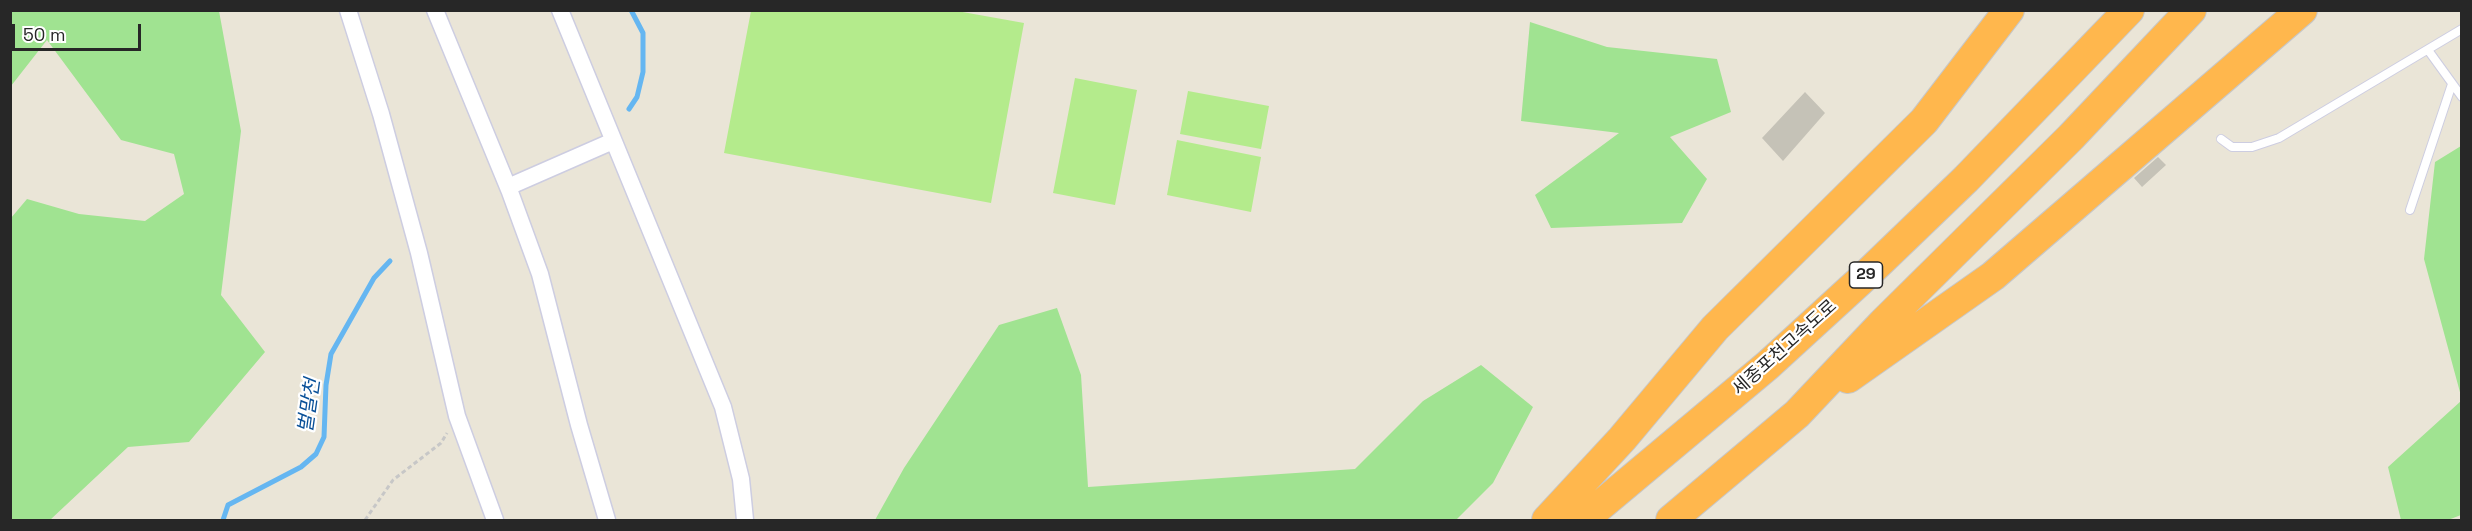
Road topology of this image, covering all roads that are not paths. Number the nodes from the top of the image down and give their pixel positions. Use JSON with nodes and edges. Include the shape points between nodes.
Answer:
{"nodes":[{"id":1,"x":348,"y":10,"type":"edge"},
{"id":2,"x":435,"y":10,"type":"edge"},
{"id":3,"x":560,"y":10,"type":"edge"},
{"id":4,"x":2009,"y":10,"type":"edge"},
{"id":5,"x":2129,"y":10,"type":"edge"},
{"id":6,"x":2190,"y":10,"type":"edge"},
{"id":7,"x":2302,"y":10,"type":"edge"},
{"id":8,"x":2462,"y":29,"type":"edge"},
{"id":9,"x":2428,"y":50,"type":"junction"},
{"id":10,"x":2452,"y":84,"type":"junction"},
{"id":11,"x":2462,"y":97,"type":"edge"},
{"id":12,"x":2221,"y":139,"type":"dead end"},
{"id":13,"x":613,"y":141,"type":"junction"},
{"id":14,"x":508,"y":187,"type":"junction"},
{"id":15,"x":2410,"y":210,"type":"dead end"},
{"id":16,"x":1797,"y":414,"type":"junction"},
{"id":17,"x":495,"y":520,"type":"edge"},
{"id":18,"x":607,"y":520,"type":"edge"},
{"id":19,"x":744,"y":520,"type":"edge"},
{"id":20,"x":1547,"y":520,"type":"edge"},
{"id":21,"x":1583,"y":520,"type":"edge"},
{"id":22,"x":1671,"y":520,"type":"edge"}],
"edges":[{"from":1,"to":17,"type":"street","via":[[416,243],[457,416]]},
{"from":2,"to":14,"type":"street"},
{"from":3,"to":13,"type":"street"},
{"from":4,"to":20,"type":"highway","via":[[1923,121],[1715,328],[1622,439]]},
{"from":5,"to":21,"type":"highway","name":"세종포천고속도로","number":"29","via":[[1966,179],[1863,278],[1768,365]]},
{"from":6,"to":16,"type":"highway","number":"29","via":[[2071,137]]},
{"from":7,"to":16,"type":"highway","via":[[1993,276]]},
{"from":8,"to":9,"type":"lane"},
{"from":9,"to":10,"type":"lane"},
{"from":9,"to":12,"type":"lane","via":[[2279,138],[2252,147],[2232,147]]},
{"from":10,"to":11,"type":"lane"},
{"from":10,"to":15,"type":"lane"},
{"from":13,"to":14,"type":"street"},
{"from":13,"to":19,"type":"street","via":[[723,407],[741,479]]},
{"from":14,"to":18,"type":"street","via":[[540,274]]},
{"from":16,"to":22,"type":"highway","number":"29"}]}
